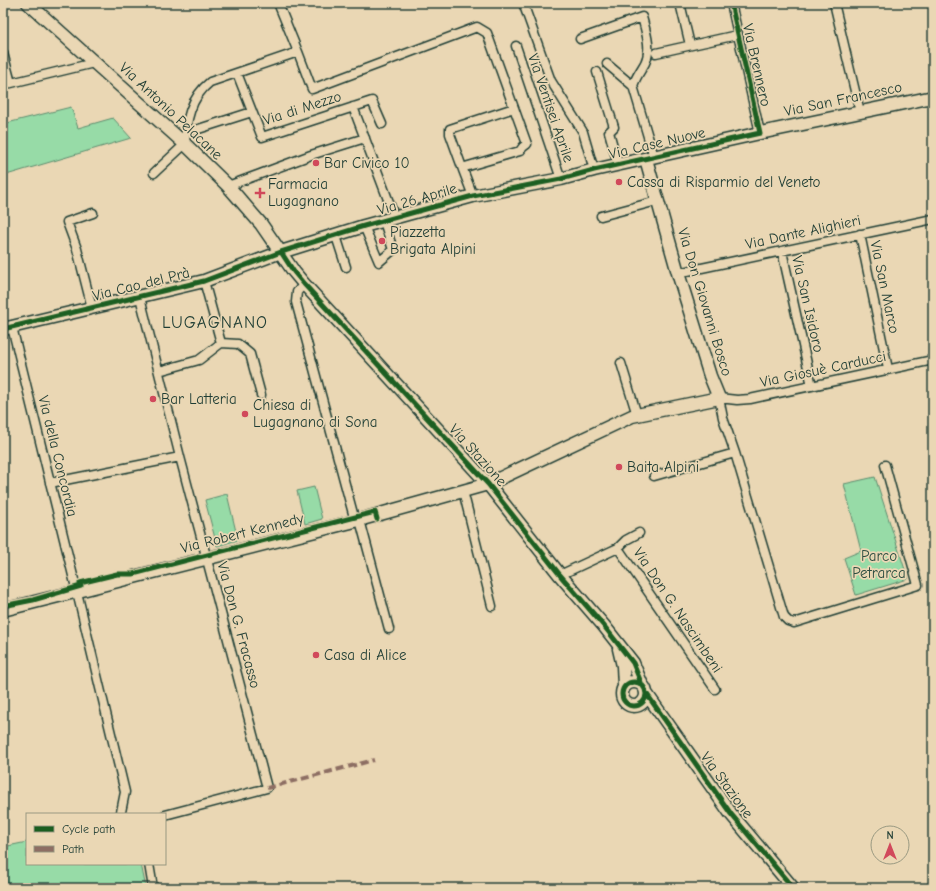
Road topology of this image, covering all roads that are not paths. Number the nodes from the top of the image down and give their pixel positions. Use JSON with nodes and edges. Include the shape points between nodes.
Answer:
{"nodes":[{"id":1,"x":28,"y":3,"type":"edge"},
{"id":2,"x":278,"y":3,"type":"edge"},
{"id":3,"x":523,"y":3,"type":"edge"},
{"id":4,"x":680,"y":3,"type":"edge"},
{"id":5,"x":730,"y":3,"type":"edge"},
{"id":6,"x":834,"y":3,"type":"edge"},
{"id":7,"x":737,"y":35,"type":"junction"},
{"id":8,"x":580,"y":39,"type":"dead end"},
{"id":9,"x":690,"y":45,"type":"junction"},
{"id":10,"x":516,"y":46,"type":"dead end"},
{"id":11,"x":298,"y":52,"type":"junction"},
{"id":12,"x":656,"y":53,"type":"dead end"},
{"id":13,"x":3,"y":54,"type":"edge"},
{"id":14,"x":94,"y":63,"type":"junction"},
{"id":15,"x":607,"y":64,"type":"dead end"},
{"id":16,"x":597,"y":72,"type":"dead end"},
{"id":17,"x":237,"y":73,"type":"junction"},
{"id":18,"x":7,"y":84,"type":"edge"},
{"id":19,"x":633,"y":86,"type":"junction"},
{"id":20,"x":933,"y":97,"type":"edge"},
{"id":21,"x":353,"y":107,"type":"junction"},
{"id":22,"x":514,"y":108,"type":"junction"},
{"id":23,"x":252,"y":112,"type":"junction"},
{"id":24,"x":860,"y":112,"type":"junction"},
{"id":25,"x":382,"y":124,"type":"dead end"},
{"id":26,"x":760,"y":133,"type":"junction"},
{"id":27,"x":365,"y":138,"type":"junction"},
{"id":28,"x":186,"y":139,"type":"junction"},
{"id":29,"x":650,"y":158,"type":"junction"},
{"id":30,"x":618,"y":164,"type":"junction"},
{"id":31,"x":463,"y":170,"type":"junction"},
{"id":32,"x":594,"y":170,"type":"junction"},
{"id":33,"x":154,"y":172,"type":"dead end"},
{"id":34,"x":561,"y":179,"type":"junction"},
{"id":35,"x":228,"y":186,"type":"junction"},
{"id":36,"x":473,"y":196,"type":"junction"},
{"id":37,"x":657,"y":201,"type":"junction"},
{"id":38,"x":93,"y":213,"type":"dead end"},
{"id":39,"x":602,"y":216,"type":"dead end"},
{"id":40,"x":390,"y":219,"type":"junction"},
{"id":41,"x":933,"y":219,"type":"edge"},
{"id":42,"x":364,"y":226,"type":"junction"},
{"id":43,"x":860,"y":234,"type":"junction"},
{"id":44,"x":336,"y":236,"type":"junction"},
{"id":45,"x":782,"y":251,"type":"junction"},
{"id":46,"x":281,"y":252,"type":"junction"},
{"id":47,"x":346,"y":267,"type":"dead end"},
{"id":48,"x":678,"y":273,"type":"junction"},
{"id":49,"x":204,"y":281,"type":"junction"},
{"id":50,"x":304,"y":284,"type":"junction"},
{"id":51,"x":140,"y":297,"type":"junction"},
{"id":52,"x":92,"y":308,"type":"junction"},
{"id":53,"x":7,"y":328,"type":"edge"},
{"id":54,"x":221,"y":343,"type":"junction"},
{"id":55,"x":933,"y":360,"type":"edge"},
{"id":56,"x":621,"y":363,"type":"dead end"},
{"id":57,"x":888,"y":369,"type":"junction"},
{"id":58,"x":159,"y":371,"type":"junction"},
{"id":59,"x":812,"y":386,"type":"junction"},
{"id":60,"x":261,"y":395,"type":"dead end"},
{"id":61,"x":719,"y":398,"type":"junction"},
{"id":62,"x":637,"y":415,"type":"junction"},
{"id":63,"x":735,"y":453,"type":"junction"},
{"id":64,"x":180,"y":457,"type":"junction"},
{"id":65,"x":885,"y":465,"type":"dead end"},
{"id":66,"x":654,"y":476,"type":"dead end"},
{"id":67,"x":50,"y":483,"type":"junction"},
{"id":68,"x":488,"y":484,"type":"junction"},
{"id":69,"x":463,"y":491,"type":"junction"},
{"id":70,"x":358,"y":521,"type":"junction"},
{"id":71,"x":639,"y":534,"type":"dead end"},
{"id":72,"x":618,"y":548,"type":"junction"},
{"id":73,"x":208,"y":559,"type":"junction"},
{"id":74,"x":560,"y":576,"type":"junction"},
{"id":75,"x":77,"y":592,"type":"junction"},
{"id":76,"x":492,"y":606,"type":"dead end"},
{"id":77,"x":3,"y":610,"type":"edge"},
{"id":78,"x":389,"y":629,"type":"dead end"},
{"id":79,"x":618,"y":645,"type":"junction"},
{"id":80,"x":624,"y":686,"type":"junction"},
{"id":81,"x":644,"y":689,"type":"junction"},
{"id":82,"x":715,"y":689,"type":"dead end"},
{"id":83,"x":637,"y":706,"type":"junction"},
{"id":84,"x":673,"y":730,"type":"junction"},
{"id":85,"x":121,"y":812,"type":"dead end"},
{"id":86,"x":166,"y":815,"type":"edge"},
{"id":87,"x":148,"y":865,"type":"edge"},
{"id":88,"x":153,"y":888,"type":"edge"},
{"id":89,"x":793,"y":888,"type":"edge"}],
"edges":[{"from":1,"to":14,"type":"main road","name":"Via Antonio Pelacane"},
{"from":2,"to":11,"type":"street"},
{"from":3,"to":32,"type":"street","via":[[551,81],[583,132]]},
{"from":4,"to":9,"type":"street"},
{"from":5,"to":7,"type":"street","name":"Via Brennero"},
{"from":6,"to":24,"type":"street"},
{"from":7,"to":9,"type":"street"},
{"from":7,"to":26,"type":"street","name":"Via Brennero"},
{"from":8,"to":19,"type":"street","via":[[642,17],[649,51]]},
{"from":9,"to":12,"type":"street"},
{"from":10,"to":34,"type":"street","name":"Via Ventisei Aprile"},
{"from":11,"to":17,"type":"street"},
{"from":11,"to":22,"type":"street","via":[[312,89],[477,27],[487,33]]},
{"from":13,"to":18,"type":"street"},
{"from":14,"to":18,"type":"street"},
{"from":14,"to":28,"type":"main road","name":"Via Antonio Pelacane"},
{"from":15,"to":19,"type":"street"},
{"from":16,"to":30,"type":"street","name":"Via Case Nuove","via":[[614,127],[609,132]]},
{"from":17,"to":23,"type":"street","name":"Via di Mezzo"},
{"from":17,"to":28,"type":"street","via":[[210,82],[200,90],[186,126]]},
{"from":19,"to":29,"type":"street"},
{"from":20,"to":24,"type":"main road","name":"Via San Francesco"},
{"from":21,"to":23,"type":"street","name":"Via di Mezzo","via":[[262,138]]},
{"from":21,"to":25,"type":"street","name":"Via di Mezzo","via":[[372,101]]},
{"from":21,"to":27,"type":"street","name":"Via di Mezzo"},
{"from":22,"to":31,"type":"street","via":[[527,144],[520,151],[465,167]]},
{"from":22,"to":31,"type":"street","via":[[450,129]]},
{"from":23,"to":28,"type":"street","name":"Via di Mezzo"},
{"from":24,"to":26,"type":"main road","name":"Via San Francesco"},
{"from":26,"to":29,"type":"main road","name":"Via Case Nuove"},
{"from":27,"to":35,"type":"street"},
{"from":27,"to":40,"type":"street","name":"Via di Mezzo"},
{"from":28,"to":33,"type":"street"},
{"from":28,"to":35,"type":"main road","name":"Via Antonio Pelacane"},
{"from":29,"to":30,"type":"main road","name":"Via Case Nuove"},
{"from":29,"to":37,"type":"main road","name":"Via Don Giovanni Bosco"},
{"from":30,"to":32,"type":"main road","name":"Via Case Nuove"},
{"from":31,"to":36,"type":"street"},
{"from":32,"to":34,"type":"main road","name":"Via Case Nuove"},
{"from":34,"to":36,"type":"main road","name":"Via 26 Aprile"},
{"from":35,"to":46,"type":"main road","name":"Via Antonio Pelacane"},
{"from":36,"to":40,"type":"main road","name":"Via 26 Aprile"},
{"from":37,"to":39,"type":"street"},
{"from":37,"to":48,"type":"main road","name":"Via Don Giovanni Bosco"},
{"from":38,"to":52,"type":"street","via":[[67,222],[77,249]]},
{"from":40,"to":42,"type":"main road","name":"Via 26 Aprile"},
{"from":40,"to":42,"type":"street","via":[[393,250],[378,262]]},
{"from":41,"to":43,"type":"street","name":"Via Dante Alighieri"},
{"from":42,"to":44,"type":"main road","name":"Via 26 Aprile"},
{"from":43,"to":45,"type":"street","name":"Via Dante Alighieri"},
{"from":43,"to":57,"type":"street","name":"Via San Marco"},
{"from":44,"to":46,"type":"main road","name":"Via 26 Aprile"},
{"from":44,"to":47,"type":"street"},
{"from":45,"to":48,"type":"street","name":"Via Dante Alighieri"},
{"from":45,"to":59,"type":"street","name":"Via San Isidoro"},
{"from":46,"to":49,"type":"main road","name":"Via Cao del Prà"},
{"from":46,"to":50,"type":"main road","name":"Via Stazione"},
{"from":48,"to":61,"type":"main road","name":"Via Don Giovanni Bosco"},
{"from":49,"to":51,"type":"main road","name":"Via Cao del Prà"},
{"from":49,"to":54,"type":"street"},
{"from":50,"to":68,"type":"main road","name":"Via Stazione"},
{"from":50,"to":70,"type":"street","via":[[297,292],[296,302]]},
{"from":51,"to":52,"type":"main road","name":"Via Cao del Prà"},
{"from":51,"to":58,"type":"street","name":"Via Don G. Fracasso"},
{"from":52,"to":53,"type":"main road","name":"Via Cao del Prà"},
{"from":53,"to":67,"type":"street","name":"Via della Concordia"},
{"from":54,"to":58,"type":"street","via":[[199,360]]},
{"from":54,"to":60,"type":"street","via":[[238,344],[250,354]]},
{"from":55,"to":57,"type":"street","name":"Via Giosuè Carducci"},
{"from":56,"to":62,"type":"street"},
{"from":57,"to":59,"type":"street","name":"Via Giosuè Carducci"},
{"from":58,"to":64,"type":"street","name":"Via Don G. Fracasso"},
{"from":59,"to":61,"type":"street","name":"Via Giosuè Carducci","via":[[737,400]]},
{"from":61,"to":62,"type":"main road","name":"Via Robert Kennedy"},
{"from":61,"to":63,"type":"street","name":"Via Don Giovanni Bosco"},
{"from":62,"to":68,"type":"main road","name":"Via Robert Kennedy"},
{"from":63,"to":65,"type":"street","name":"Via Don Giovanni Bosco","via":[[784,617],[794,623],[918,586]]},
{"from":63,"to":66,"type":"street"},
{"from":64,"to":67,"type":"street"},
{"from":64,"to":73,"type":"street","name":"Via Don G. Fracasso"},
{"from":67,"to":75,"type":"street","name":"Via della Concordia"},
{"from":68,"to":69,"type":"main road","name":"Via Robert Kennedy"},
{"from":68,"to":74,"type":"main road","name":"Via Stazione"},
{"from":69,"to":70,"type":"main road","name":"Via Robert Kennedy"},
{"from":69,"to":76,"type":"street"},
{"from":70,"to":73,"type":"main road","name":"Via Robert Kennedy"},
{"from":70,"to":78,"type":"street"},
{"from":71,"to":72,"type":"street","name":"Via Don G. Nascimbeni","via":[[626,540]]},
{"from":72,"to":74,"type":"street","name":"Via Don G. Nascimbeni"},
{"from":72,"to":82,"type":"street","name":"Via Don G. Nascimbeni"},
{"from":73,"to":75,"type":"main road","name":"Via Robert Kennedy"},
{"from":73,"to":86,"type":"street","name":"Via Don G. Fracasso","via":[[267,788]]},
{"from":74,"to":79,"type":"main road","name":"Via Stazione"},
{"from":75,"to":77,"type":"main road","name":"Via Robert Kennedy"},
{"from":75,"to":85,"type":"street","name":"Via della Concordia","via":[[124,792]]},
{"from":79,"to":80,"type":"main road","name":"Via Stazione"},
{"from":79,"to":81,"type":"main road","name":"Via Stazione","via":[[633,663]]},
{"from":80,"to":81,"type":"main road","via":[[631,682],[639,682]]},
{"from":80,"to":83,"type":"main road","name":"Via Stazione","via":[[621,695],[625,702]]},
{"from":81,"to":83,"type":"main road","via":[[644,701]]},
{"from":81,"to":84,"type":"main road","name":"Via Stazione"},
{"from":83,"to":84,"type":"main road","name":"Via Stazione"},
{"from":84,"to":89,"type":"main road","name":"Via Stazione","via":[[731,814]]},
{"from":87,"to":88,"type":"street"}]}
